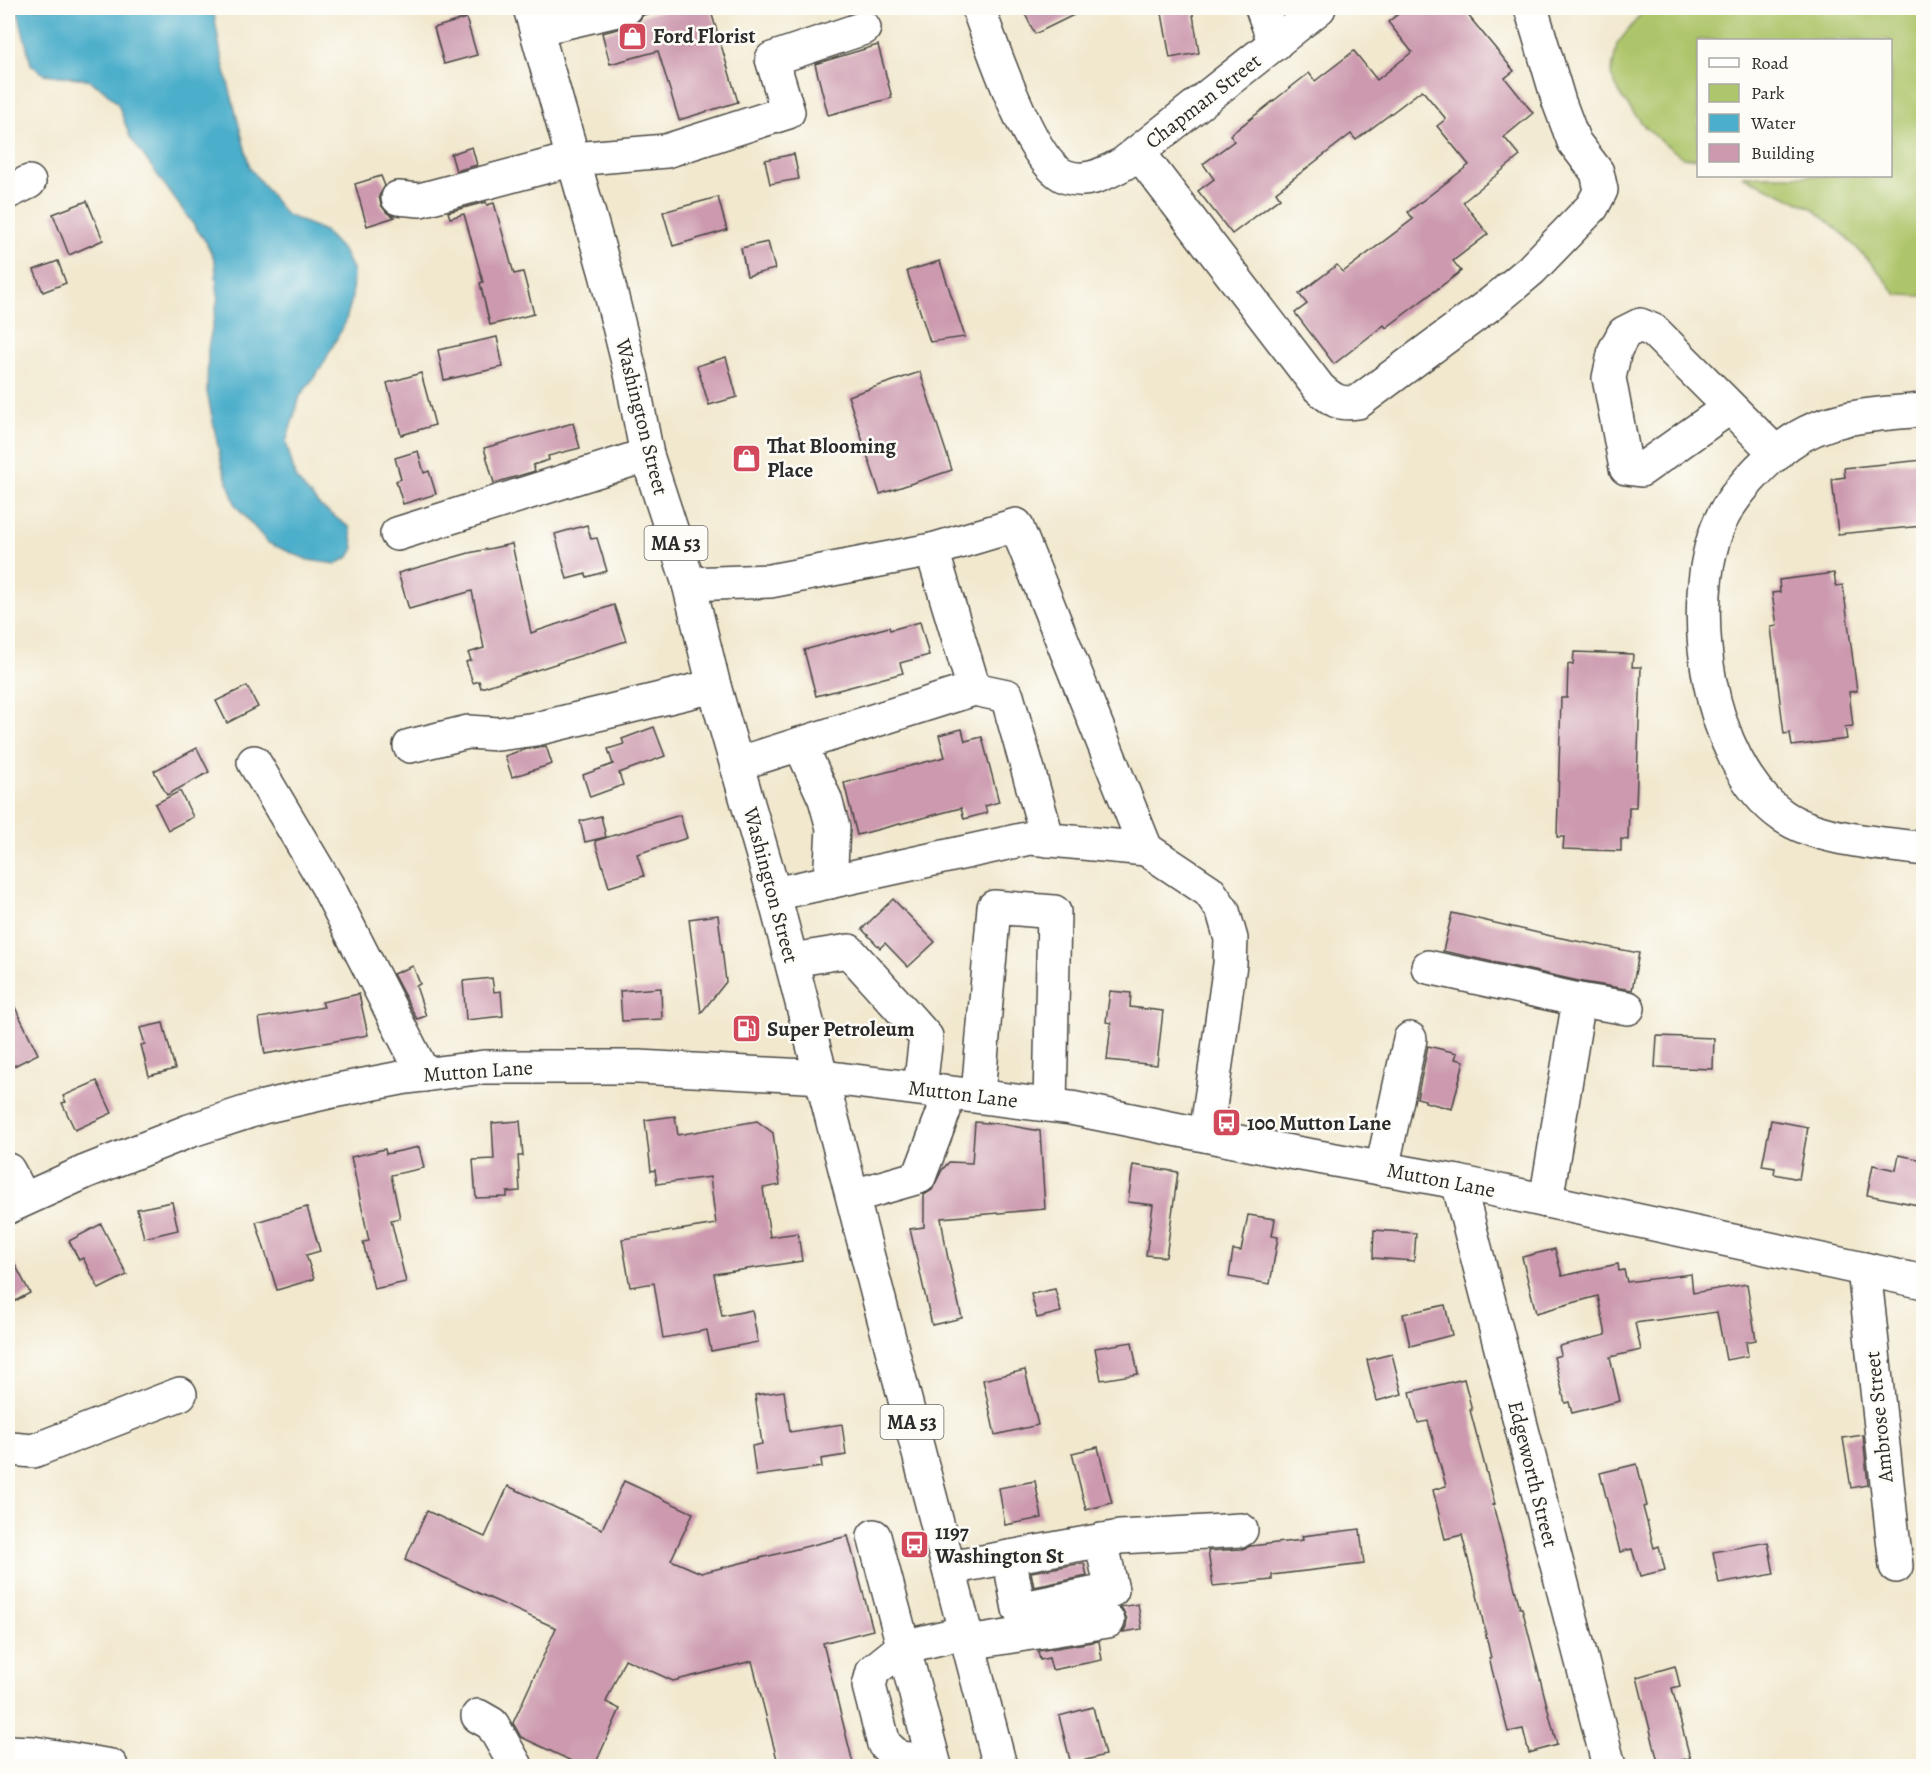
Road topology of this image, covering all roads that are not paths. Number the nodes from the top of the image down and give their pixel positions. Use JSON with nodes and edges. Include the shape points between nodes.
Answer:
{"nodes":[{"id":1,"x":626,"y":8,"type":"edge"},
{"id":2,"x":978,"y":8,"type":"edge"},
{"id":3,"x":1262,"y":8,"type":"edge"},
{"id":4,"x":1319,"y":8,"type":"edge"},
{"id":5,"x":1531,"y":8,"type":"edge"},
{"id":6,"x":533,"y":18,"type":"edge"},
{"id":7,"x":864,"y":28,"type":"dead end"},
{"id":8,"x":1275,"y":44,"type":"junction"},
{"id":9,"x":1138,"y":152,"type":"junction"},
{"id":10,"x":574,"y":159,"type":"junction"},
{"id":11,"x":398,"y":198,"type":"dead end"},
{"id":12,"x":1730,"y":407,"type":"dead end"},
{"id":13,"x":1923,"y":410,"type":"edge"},
{"id":14,"x":647,"y":454,"type":"junction"},
{"id":15,"x":1777,"y":454,"type":"junction"},
{"id":16,"x":397,"y":534,"type":"dead end"},
{"id":17,"x":932,"y":550,"type":"junction"},
{"id":18,"x":689,"y":584,"type":"junction"},
{"id":19,"x":714,"y":686,"type":"junction"},
{"id":20,"x":974,"y":689,"type":"junction"},
{"id":21,"x":800,"y":744,"type":"junction"},
{"id":22,"x":410,"y":746,"type":"dead end"},
{"id":23,"x":254,"y":762,"type":"dead end"},
{"id":24,"x":737,"y":764,"type":"junction"},
{"id":25,"x":1048,"y":840,"type":"junction"},
{"id":26,"x":1146,"y":849,"type":"junction"},
{"id":27,"x":1923,"y":849,"type":"edge"},
{"id":28,"x":830,"y":882,"type":"junction"},
{"id":29,"x":774,"y":894,"type":"junction"},
{"id":30,"x":792,"y":960,"type":"junction"},
{"id":31,"x":1428,"y":967,"type":"dead end"},
{"id":32,"x":1579,"y":1000,"type":"junction"},
{"id":33,"x":1628,"y":1008,"type":"dead end"},
{"id":34,"x":1410,"y":1039,"type":"dead end"},
{"id":35,"x":424,"y":1075,"type":"junction"},
{"id":36,"x":823,"y":1077,"type":"junction"},
{"id":37,"x":931,"y":1089,"type":"junction"},
{"id":38,"x":978,"y":1095,"type":"junction"},
{"id":39,"x":1050,"y":1105,"type":"junction"},
{"id":40,"x":1206,"y":1135,"type":"junction"},
{"id":41,"x":1382,"y":1169,"type":"junction"},
{"id":42,"x":8,"y":1170,"type":"edge"},
{"id":43,"x":1458,"y":1182,"type":"junction"},
{"id":44,"x":853,"y":1196,"type":"junction"},
{"id":45,"x":1545,"y":1201,"type":"junction"},
{"id":46,"x":16,"y":1203,"type":"edge"},
{"id":47,"x":1864,"y":1269,"type":"junction"},
{"id":48,"x":1923,"y":1281,"type":"edge"},
{"id":49,"x":180,"y":1394,"type":"dead end"},
{"id":50,"x":8,"y":1452,"type":"edge"},
{"id":51,"x":1241,"y":1530,"type":"dead end"},
{"id":52,"x":874,"y":1536,"type":"dead end"},
{"id":53,"x":1101,"y":1540,"type":"junction"},
{"id":54,"x":1009,"y":1557,"type":"junction"},
{"id":55,"x":1896,"y":1566,"type":"dead end"},
{"id":56,"x":950,"y":1568,"type":"junction"},
{"id":57,"x":1107,"y":1621,"type":"dead end"},
{"id":58,"x":967,"y":1637,"type":"junction"},
{"id":59,"x":903,"y":1647,"type":"junction"},
{"id":60,"x":478,"y":1716,"type":"dead end"},
{"id":61,"x":8,"y":1752,"type":"edge"},
{"id":62,"x":934,"y":1764,"type":"edge"},
{"id":63,"x":111,"y":1767,"type":"edge"},
{"id":64,"x":516,"y":1767,"type":"edge"},
{"id":65,"x":1000,"y":1767,"type":"edge"},
{"id":66,"x":1609,"y":1767,"type":"edge"}],
"edges":[{"from":1,"to":6,"type":"street"},
{"from":2,"to":9,"type":"street","name":"Chapman Street","via":[[1004,78],[1036,145],[1054,169],[1065,177],[1092,179]]},
{"from":3,"to":8,"type":"street"},
{"from":4,"to":8,"type":"street","name":"Chapman Street"},
{"from":5,"to":9,"type":"street","via":[[1574,142],[1597,172],[1601,190],[1592,207],[1531,270],[1358,402],[1346,404],[1331,399],[1319,388]]},
{"from":6,"to":10,"type":"street","name":"Washington Street","number":"MA 53"},
{"from":7,"to":10,"type":"street","via":[[772,59],[789,112],[666,151]]},
{"from":8,"to":9,"type":"street","name":"Chapman Street"},
{"from":10,"to":11,"type":"street","via":[[420,200]]},
{"from":10,"to":14,"type":"street","name":"Washington Street","number":"MA 53","via":[[632,378]]},
{"from":12,"to":15,"type":"street"},
{"from":13,"to":15,"type":"street","via":[[1860,416],[1815,428]]},
{"from":14,"to":16,"type":"street"},
{"from":14,"to":18,"type":"street","name":"Washington Street","number":"MA 53"},
{"from":15,"to":27,"type":"street","via":[[1740,492],[1721,522],[1708,559],[1703,598],[1705,651],[1715,707],[1731,750],[1757,795],[1784,817],[1813,830],[1853,840]]},
{"from":17,"to":18,"type":"street","via":[[770,581]]},
{"from":17,"to":20,"type":"street"},
{"from":17,"to":26,"type":"street","via":[[1016,525]]},
{"from":18,"to":19,"type":"street","name":"Washington Street","number":"MA 53"},
{"from":19,"to":22,"type":"street","via":[[536,729],[498,734],[468,732]]},
{"from":19,"to":24,"type":"street","name":"Washington Street","number":"MA 53"},
{"from":20,"to":21,"type":"street"},
{"from":20,"to":25,"type":"street","via":[[1007,696]]},
{"from":21,"to":24,"type":"street"},
{"from":21,"to":28,"type":"street","via":[[825,799],[833,828]]},
{"from":23,"to":35,"type":"street","via":[[327,885]]},
{"from":24,"to":29,"type":"street","name":"Washington Street","number":"MA 53"},
{"from":25,"to":26,"type":"street"},
{"from":25,"to":28,"type":"street","via":[[1030,838]]},
{"from":26,"to":40,"type":"street","via":[[1209,891],[1223,911],[1231,939]]},
{"from":28,"to":29,"type":"street"},
{"from":29,"to":30,"type":"street","name":"Washington Street","number":"MA 53"},
{"from":30,"to":36,"type":"street","name":"Washington Street","number":"MA 53"},
{"from":30,"to":37,"type":"street","via":[[849,951],[926,1037]]},
{"from":31,"to":32,"type":"street"},
{"from":32,"to":33,"type":"street"},
{"from":32,"to":45,"type":"street"},
{"from":34,"to":41,"type":"street"},
{"from":35,"to":36,"type":"street","name":"Mutton Lane","via":[[484,1067],[639,1067]]},
{"from":35,"to":46,"type":"street","name":"Mutton Lane","via":[[263,1107],[189,1131]]},
{"from":36,"to":37,"type":"street","name":"Mutton Lane"},
{"from":36,"to":44,"type":"street","name":"Washington Street","number":"MA 53"},
{"from":37,"to":38,"type":"street","name":"Mutton Lane"},
{"from":37,"to":44,"type":"street","via":[[944,1111],[919,1177]]},
{"from":38,"to":39,"type":"street","name":"Mutton Lane"},
{"from":38,"to":39,"type":"street","via":[[994,908],[1054,912]]},
{"from":39,"to":40,"type":"street","name":"Mutton Lane"},
{"from":40,"to":41,"type":"street","name":"Mutton Lane"},
{"from":41,"to":43,"type":"street","name":"Mutton Lane"},
{"from":42,"to":46,"type":"street"},
{"from":43,"to":45,"type":"street","name":"Mutton Lane"},
{"from":43,"to":66,"type":"street","name":"Edgeworth Street"},
{"from":44,"to":56,"type":"street","name":"Washington Street","number":"MA 53"},
{"from":45,"to":47,"type":"street","name":"Mutton Lane"},
{"from":47,"to":48,"type":"street","name":"Mutton Lane"},
{"from":47,"to":55,"type":"street","name":"Ambrose Street"},
{"from":49,"to":50,"type":"street","via":[[33,1452]]},
{"from":51,"to":53,"type":"street"},
{"from":52,"to":59,"type":"street"},
{"from":53,"to":54,"type":"street"},
{"from":53,"to":54,"type":"street","via":[[1112,1590],[1019,1609]]},
{"from":54,"to":56,"type":"street"},
{"from":56,"to":58,"type":"street","name":"Washington Street","number":"MA 53"},
{"from":57,"to":58,"type":"street"},
{"from":58,"to":59,"type":"street"},
{"from":58,"to":65,"type":"street","name":"Washington Street","number":"MA 53"},
{"from":59,"to":62,"type":"street"},
{"from":59,"to":62,"type":"street","via":[[873,1671],[869,1686],[884,1744],[899,1758]]},
{"from":60,"to":64,"type":"street","via":[[492,1725]]},
{"from":61,"to":63,"type":"street"}]}
